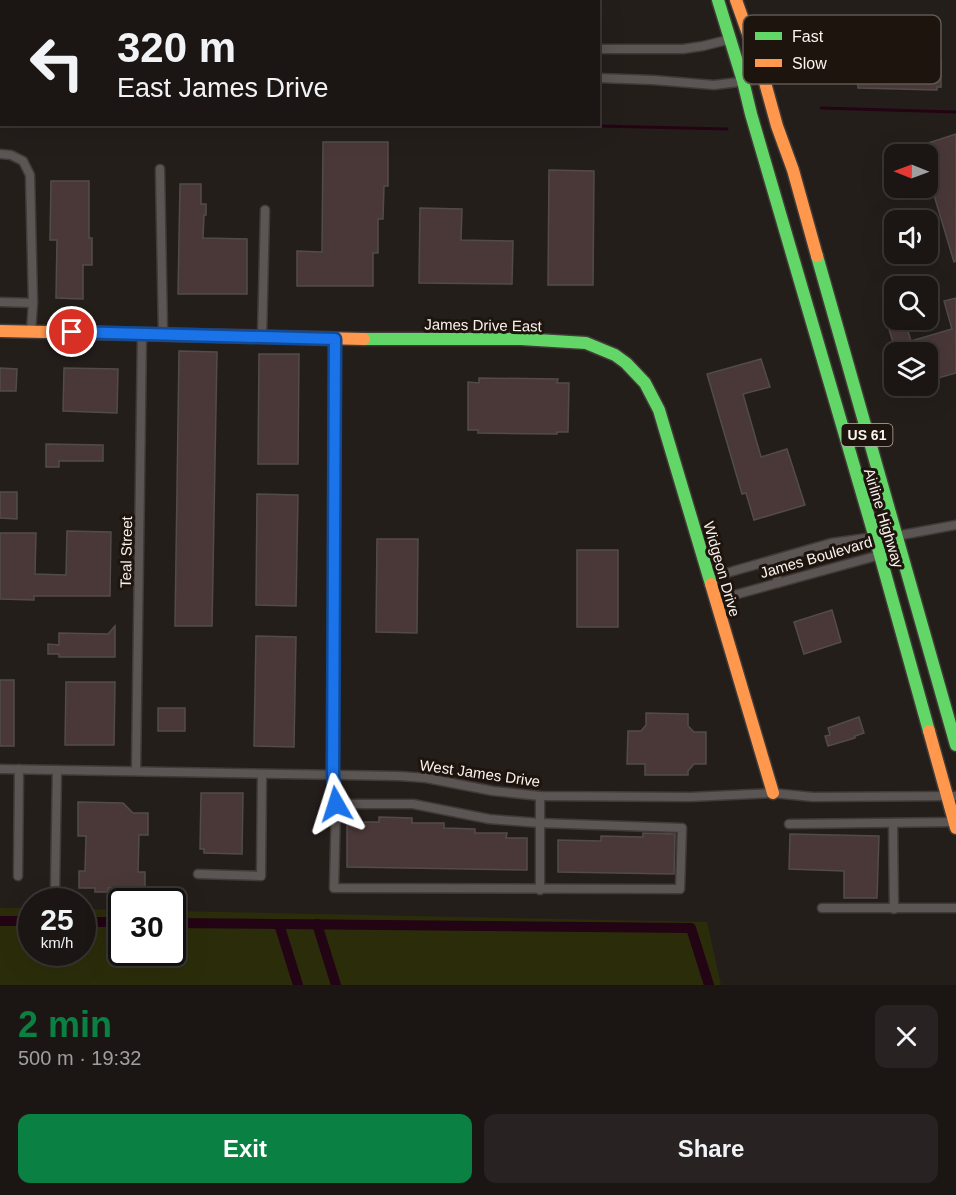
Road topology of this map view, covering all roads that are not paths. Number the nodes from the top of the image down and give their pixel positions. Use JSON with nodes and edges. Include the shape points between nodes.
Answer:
{"nodes":[{"id":1,"x":718,"y":0,"type":"edge"},
{"id":2,"x":736,"y":0,"type":"edge"},
{"id":3,"x":743,"y":20,"type":"edge"},
{"id":4,"x":731,"y":39,"type":"junction"},
{"id":5,"x":600,"y":48,"type":"edge"},
{"id":6,"x":600,"y":78,"type":"edge"},
{"id":7,"x":743,"y":81,"type":"joint"},
{"id":8,"x":744,"y":84,"type":"edge"},
{"id":9,"x":765,"y":84,"type":"edge"},
{"id":10,"x":0,"y":154,"type":"edge"},
{"id":11,"x":160,"y":169,"type":"dead end"},
{"id":12,"x":264,"y":210,"type":"dead end"},
{"id":13,"x":0,"y":302,"type":"edge"},
{"id":14,"x":33,"y":303,"type":"junction"},
{"id":15,"x":0,"y":331,"type":"edge"},
{"id":16,"x":31,"y":331,"type":"junction"},
{"id":17,"x":142,"y":334,"type":"junction"},
{"id":18,"x":163,"y":334,"type":"junction"},
{"id":19,"x":262,"y":337,"type":"junction"},
{"id":20,"x":335,"y":339,"type":"junction"},
{"id":21,"x":626,"y":363,"type":"joint"},
{"id":22,"x":956,"y":525,"type":"edge"},
{"id":23,"x":896,"y":536,"type":"junction"},
{"id":24,"x":874,"y":537,"type":"junction"},
{"id":25,"x":880,"y":555,"type":"junction"},
{"id":26,"x":773,"y":560,"type":"junction"},
{"id":27,"x":709,"y":578,"type":"junction"},
{"id":28,"x":778,"y":583,"type":"junction"},
{"id":29,"x":716,"y":600,"type":"junction"},
{"id":30,"x":956,"y":745,"type":"edge"},
{"id":31,"x":0,"y":769,"type":"edge"},
{"id":32,"x":19,"y":769,"type":"junction"},
{"id":33,"x":57,"y":770,"type":"junction"},
{"id":34,"x":136,"y":771,"type":"junction"},
{"id":35,"x":262,"y":774,"type":"junction"},
{"id":36,"x":333,"y":775,"type":"junction"},
{"id":37,"x":773,"y":794,"type":"junction"},
{"id":38,"x":540,"y":796,"type":"junction"},
{"id":39,"x":951,"y":796,"type":"edge"},
{"id":40,"x":336,"y":804,"type":"junction"},
{"id":41,"x":540,"y":823,"type":"junction"},
{"id":42,"x":893,"y":823,"type":"junction"},
{"id":43,"x":789,"y":824,"type":"dead end"},
{"id":44,"x":955,"y":824,"type":"edge"},
{"id":45,"x":198,"y":874,"type":"dead end"},
{"id":46,"x":18,"y":876,"type":"dead end"},
{"id":47,"x":55,"y":888,"type":"edge"},
{"id":48,"x":540,"y":890,"type":"junction"},
{"id":49,"x":822,"y":908,"type":"dead end"},
{"id":50,"x":956,"y":908,"type":"edge"},
{"id":51,"x":894,"y":909,"type":"junction"}],
"edges":[{"from":1,"to":4,"type":"main road","number":"US 61"},
{"from":2,"to":3,"type":"main road","number":"US 61"},
{"from":4,"to":5,"type":"street","via":[[683,48]]},
{"from":4,"to":7,"type":"main road","number":"US 61"},
{"from":6,"to":7,"type":"street","via":[[714,85]]},
{"from":8,"to":24,"type":"main road","name":"Airline Highway","number":"US 61"},
{"from":9,"to":23,"type":"main road","name":"Airline Highway","number":"US 61"},
{"from":10,"to":14,"type":"street","via":[[23,161],[30,175]]},
{"from":11,"to":18,"type":"street"},
{"from":12,"to":19,"type":"street"},
{"from":13,"to":14,"type":"street"},
{"from":14,"to":16,"type":"street"},
{"from":15,"to":16,"type":"main road","name":"James Drive East"},
{"from":16,"to":17,"type":"main road","name":"James Drive East"},
{"from":17,"to":18,"type":"main road","name":"James Drive East"},
{"from":17,"to":34,"type":"street","name":"Teal Street"},
{"from":18,"to":19,"type":"main road","name":"James Drive East"},
{"from":19,"to":20,"type":"main road","name":"James Drive East"},
{"from":20,"to":21,"type":"main road","name":"James Drive East","via":[[586,343]]},
{"from":20,"to":36,"type":"street"},
{"from":21,"to":27,"type":"main road","name":"Widgeon Drive","via":[[645,383],[659,410]]},
{"from":22,"to":23,"type":"street"},
{"from":23,"to":24,"type":"street","name":"James Boulevard"},
{"from":23,"to":25,"type":"street","name":"James Boulevard"},
{"from":23,"to":30,"type":"main road","name":"Airline Highway","number":"US 61"},
{"from":24,"to":25,"type":"main road","name":"Airline Highway","number":"US 61"},
{"from":24,"to":26,"type":"street","name":"James Boulevard","via":[[831,543]]},
{"from":25,"to":28,"type":"street","name":"James Boulevard"},
{"from":25,"to":39,"type":"main road","name":"Airline Highway","number":"US 61"},
{"from":26,"to":27,"type":"street","name":"James Boulevard"},
{"from":26,"to":28,"type":"street"},
{"from":27,"to":29,"type":"main road","name":"Widgeon Drive"},
{"from":28,"to":29,"type":"street","name":"James Boulevard"},
{"from":29,"to":37,"type":"main road","name":"Widgeon Drive"},
{"from":31,"to":32,"type":"street","name":"West James Drive"},
{"from":32,"to":33,"type":"street","name":"West James Drive"},
{"from":32,"to":46,"type":"street"},
{"from":33,"to":34,"type":"street","name":"West James Drive"},
{"from":33,"to":47,"type":"street"},
{"from":34,"to":35,"type":"street","name":"West James Drive"},
{"from":35,"to":36,"type":"street","name":"West James Drive"},
{"from":35,"to":45,"type":"street","via":[[261,876]]},
{"from":36,"to":38,"type":"street","name":"West James Drive","via":[[426,778]]},
{"from":36,"to":40,"type":"street"},
{"from":37,"to":38,"type":"street","name":"West James Drive"},
{"from":37,"to":39,"type":"street","name":"West James Drive"},
{"from":38,"to":41,"type":"street"},
{"from":39,"to":44,"type":"main road","name":"Airline Highway","number":"US 61"},
{"from":40,"to":41,"type":"street","via":[[413,804],[489,819]]},
{"from":40,"to":48,"type":"street","via":[[334,888]]},
{"from":41,"to":48,"type":"street"},
{"from":41,"to":48,"type":"street","via":[[682,828],[680,889]]},
{"from":42,"to":43,"type":"street"},
{"from":42,"to":44,"type":"street"},
{"from":42,"to":51,"type":"street"},
{"from":49,"to":51,"type":"street"},
{"from":50,"to":51,"type":"street"}]}
